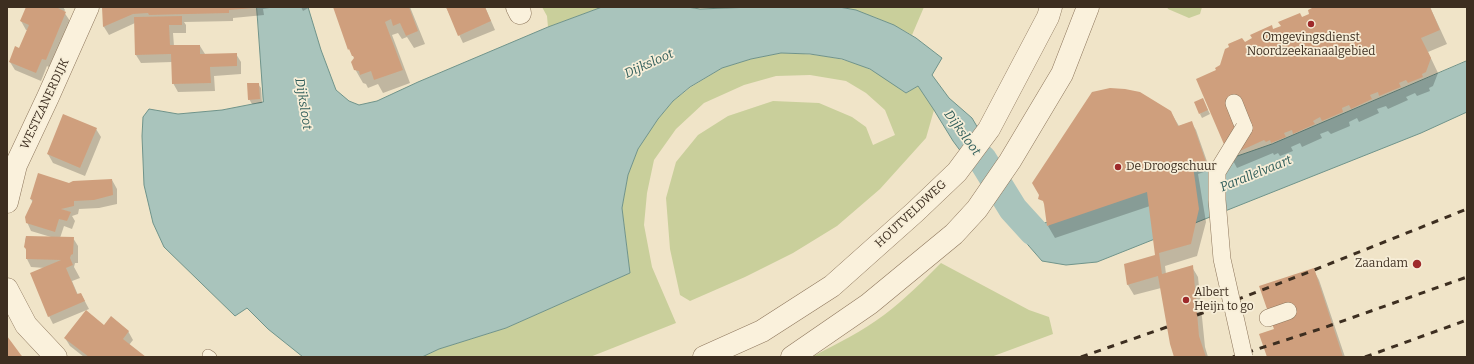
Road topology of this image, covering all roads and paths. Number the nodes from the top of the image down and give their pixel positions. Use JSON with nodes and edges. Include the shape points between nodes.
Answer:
{"nodes":[{"id":1,"x":88,"y":7,"type":"edge"},
{"id":2,"x":1052,"y":7,"type":"edge"},
{"id":3,"x":1088,"y":7,"type":"edge"},
{"id":4,"x":1234,"y":103,"type":"dead end"},
{"id":5,"x":7,"y":202,"type":"edge"},
{"id":6,"x":7,"y":289,"type":"edge"},
{"id":7,"x":1288,"y":311,"type":"dead end"},
{"id":8,"x":1268,"y":318,"type":"dead end"},
{"id":9,"x":56,"y":357,"type":"edge"},
{"id":10,"x":704,"y":357,"type":"edge"},
{"id":11,"x":792,"y":357,"type":"edge"},
{"id":12,"x":1244,"y":357,"type":"edge"}],
"edges":[{"from":1,"to":5,"type":"street","name":"WESTZANERDIJK","via":[[16,165]]},
{"from":2,"to":10,"type":"street","name":"HOUTVELDWEG","via":[[989,129],[957,172],[832,286],[762,331]]},
{"from":3,"to":11,"type":"street","via":[[1062,74],[1010,162],[977,208],[954,234],[869,304]]},
{"from":4,"to":12,"type":"street","bridge":true,"via":[[1244,128],[1217,172],[1217,200],[1222,259]]},
{"from":6,"to":9,"type":"street","via":[[26,325]]},
{"from":7,"to":8,"type":"street"}]}
